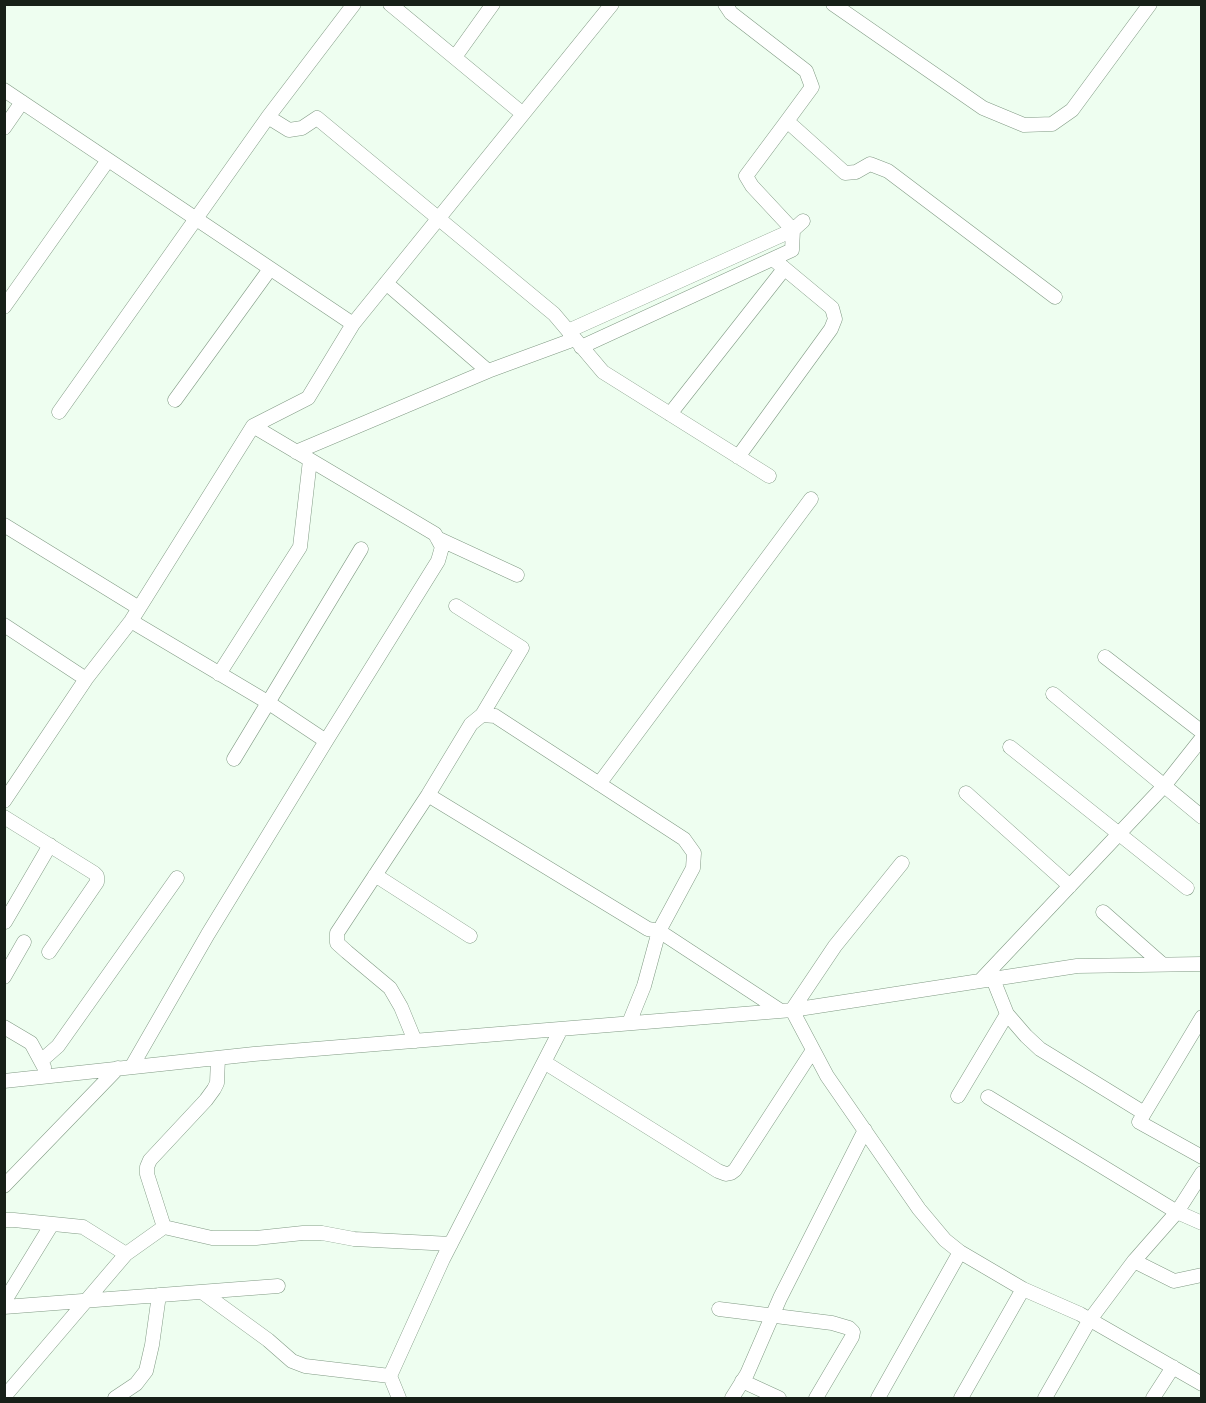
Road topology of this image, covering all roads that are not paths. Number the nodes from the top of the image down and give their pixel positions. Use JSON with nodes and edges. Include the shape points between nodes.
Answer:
{"nodes":[{"id":1,"x":354,"y":4,"type":"edge"},
{"id":2,"x":390,"y":4,"type":"edge"},
{"id":3,"x":493,"y":4,"type":"edge"},
{"id":4,"x":612,"y":4,"type":"edge"},
{"id":5,"x":724,"y":4,"type":"edge"},
{"id":6,"x":833,"y":4,"type":"edge"},
{"id":7,"x":1150,"y":4,"type":"edge"},
{"id":8,"x":455,"y":57,"type":"junction"},
{"id":9,"x":4,"y":90,"type":"edge"},
{"id":10,"x":22,"y":102,"type":"junction"},
{"id":11,"x":524,"y":114,"type":"junction"},
{"id":12,"x":268,"y":117,"type":"junction"},
{"id":13,"x":787,"y":121,"type":"junction"},
{"id":14,"x":4,"y":128,"type":"edge"},
{"id":15,"x":108,"y":160,"type":"junction"},
{"id":16,"x":195,"y":219,"type":"junction"},
{"id":17,"x":439,"y":219,"type":"junction"},
{"id":18,"x":798,"y":225,"type":"junction"},
{"id":19,"x":773,"y":259,"type":"junction"},
{"id":20,"x":270,"y":268,"type":"junction"},
{"id":21,"x":784,"y":268,"type":"junction"},
{"id":22,"x":386,"y":283,"type":"junction"},
{"id":23,"x":1055,"y":297,"type":"dead end"},
{"id":24,"x":4,"y":307,"type":"edge"},
{"id":25,"x":353,"y":324,"type":"junction"},
{"id":26,"x":575,"y":339,"type":"junction"},
{"id":27,"x":488,"y":371,"type":"junction"},
{"id":28,"x":175,"y":400,"type":"dead end"},
{"id":29,"x":59,"y":412,"type":"dead end"},
{"id":30,"x":670,"y":414,"type":"junction"},
{"id":31,"x":253,"y":426,"type":"junction"},
{"id":32,"x":296,"y":452,"type":"junction"},
{"id":33,"x":738,"y":457,"type":"junction"},
{"id":34,"x":310,"y":460,"type":"junction"},
{"id":35,"x":769,"y":476,"type":"dead end"},
{"id":36,"x":811,"y":499,"type":"dead end"},
{"id":37,"x":4,"y":525,"type":"edge"},
{"id":38,"x":437,"y":538,"type":"junction"},
{"id":39,"x":361,"y":549,"type":"dead end"},
{"id":40,"x":517,"y":575,"type":"dead end"},
{"id":41,"x":456,"y":606,"type":"dead end"},
{"id":42,"x":139,"y":608,"type":"junction"},
{"id":43,"x":131,"y":621,"type":"junction"},
{"id":44,"x":4,"y":625,"type":"edge"},
{"id":45,"x":1105,"y":657,"type":"dead end"},
{"id":46,"x":219,"y":674,"type":"junction"},
{"id":47,"x":86,"y":678,"type":"junction"},
{"id":48,"x":1053,"y":694,"type":"dead end"},
{"id":49,"x":268,"y":703,"type":"junction"},
{"id":50,"x":482,"y":715,"type":"junction"},
{"id":51,"x":1202,"y":732,"type":"edge"},
{"id":52,"x":1202,"y":738,"type":"edge"},
{"id":53,"x":326,"y":741,"type":"junction"},
{"id":54,"x":1010,"y":747,"type":"dead end"},
{"id":55,"x":234,"y":759,"type":"dead end"},
{"id":56,"x":599,"y":784,"type":"junction"},
{"id":57,"x":1164,"y":786,"type":"junction"},
{"id":58,"x":966,"y":793,"type":"dead end"},
{"id":59,"x":428,"y":795,"type":"junction"},
{"id":60,"x":4,"y":801,"type":"edge"},
{"id":61,"x":4,"y":817,"type":"edge"},
{"id":62,"x":1202,"y":817,"type":"edge"},
{"id":63,"x":1119,"y":834,"type":"junction"},
{"id":64,"x":50,"y":845,"type":"junction"},
{"id":65,"x":902,"y":863,"type":"dead end"},
{"id":66,"x":375,"y":875,"type":"junction"},
{"id":67,"x":177,"y":878,"type":"dead end"},
{"id":68,"x":1070,"y":886,"type":"junction"},
{"id":69,"x":1187,"y":888,"type":"dead end"},
{"id":70,"x":1103,"y":912,"type":"dead end"},
{"id":71,"x":4,"y":922,"type":"edge"},
{"id":72,"x":658,"y":931,"type":"junction"},
{"id":73,"x":470,"y":936,"type":"dead end"},
{"id":74,"x":24,"y":942,"type":"dead end"},
{"id":75,"x":49,"y":952,"type":"dead end"},
{"id":76,"x":1200,"y":962,"type":"edge"},
{"id":77,"x":1162,"y":964,"type":"junction"},
{"id":78,"x":4,"y":977,"type":"edge"},
{"id":79,"x":986,"y":980,"type":"junction"},
{"id":80,"x":787,"y":1011,"type":"junction"},
{"id":81,"x":1007,"y":1014,"type":"junction"},
{"id":82,"x":1202,"y":1017,"type":"edge"},
{"id":83,"x":629,"y":1023,"type":"junction"},
{"id":84,"x":4,"y":1027,"type":"edge"},
{"id":85,"x":561,"y":1029,"type":"junction"},
{"id":86,"x":415,"y":1041,"type":"junction"},
{"id":87,"x":813,"y":1050,"type":"junction"},
{"id":88,"x":218,"y":1058,"type":"junction"},
{"id":89,"x":41,"y":1061,"type":"junction"},
{"id":90,"x":544,"y":1062,"type":"junction"},
{"id":91,"x":125,"y":1067,"type":"junction"},
{"id":92,"x":49,"y":1076,"type":"junction"},
{"id":93,"x":4,"y":1080,"type":"edge"},
{"id":94,"x":958,"y":1096,"type":"dead end"},
{"id":95,"x":988,"y":1097,"type":"dead end"},
{"id":96,"x":1144,"y":1113,"type":"junction"},
{"id":97,"x":865,"y":1130,"type":"junction"},
{"id":98,"x":1202,"y":1157,"type":"edge"},
{"id":99,"x":1202,"y":1173,"type":"edge"},
{"id":100,"x":4,"y":1186,"type":"edge"},
{"id":101,"x":1177,"y":1212,"type":"junction"},
{"id":102,"x":4,"y":1220,"type":"edge"},
{"id":103,"x":1202,"y":1222,"type":"edge"},
{"id":104,"x":52,"y":1224,"type":"junction"},
{"id":105,"x":164,"y":1227,"type":"junction"},
{"id":106,"x":451,"y":1244,"type":"junction"},
{"id":107,"x":960,"y":1252,"type":"junction"},
{"id":108,"x":126,"y":1254,"type":"junction"},
{"id":109,"x":1134,"y":1261,"type":"junction"},
{"id":110,"x":1202,"y":1275,"type":"edge"},
{"id":111,"x":278,"y":1286,"type":"dead end"},
{"id":112,"x":1023,"y":1289,"type":"junction"},
{"id":113,"x":202,"y":1292,"type":"junction"},
{"id":114,"x":159,"y":1295,"type":"junction"},
{"id":115,"x":85,"y":1301,"type":"junction"},
{"id":116,"x":4,"y":1302,"type":"edge"},
{"id":117,"x":4,"y":1307,"type":"edge"},
{"id":118,"x":719,"y":1309,"type":"dead end"},
{"id":119,"x":772,"y":1316,"type":"junction"},
{"id":120,"x":1089,"y":1321,"type":"junction"},
{"id":121,"x":1173,"y":1367,"type":"junction"},
{"id":122,"x":390,"y":1376,"type":"junction"},
{"id":123,"x":742,"y":1381,"type":"junction"},
{"id":124,"x":1202,"y":1384,"type":"edge"},
{"id":125,"x":4,"y":1397,"type":"edge"},
{"id":126,"x":115,"y":1398,"type":"edge"},
{"id":127,"x":399,"y":1398,"type":"edge"},
{"id":128,"x":732,"y":1398,"type":"edge"},
{"id":129,"x":779,"y":1398,"type":"edge"},
{"id":130,"x":816,"y":1398,"type":"edge"},
{"id":131,"x":878,"y":1398,"type":"edge"},
{"id":132,"x":961,"y":1398,"type":"edge"},
{"id":133,"x":1045,"y":1398,"type":"edge"},
{"id":134,"x":1153,"y":1398,"type":"edge"}],
"edges":[{"from":1,"to":12,"type":"street"},
{"from":2,"to":8,"type":"street"},
{"from":3,"to":8,"type":"street"},
{"from":4,"to":11,"type":"street"},
{"from":5,"to":13,"type":"street","via":[[806,71],[812,87]]},
{"from":6,"to":7,"type":"street","via":[[983,108],[1024,125],[1053,124],[1072,111]]},
{"from":8,"to":11,"type":"street"},
{"from":9,"to":10,"type":"street"},
{"from":10,"to":14,"type":"street"},
{"from":10,"to":15,"type":"street"},
{"from":11,"to":17,"type":"street"},
{"from":12,"to":16,"type":"street"},
{"from":12,"to":17,"type":"street","via":[[289,130],[302,128],[317,118]]},
{"from":13,"to":18,"type":"street","via":[[746,176],[752,186]]},
{"from":13,"to":23,"type":"street","via":[[845,173],[870,164],[888,171]]},
{"from":15,"to":16,"type":"street"},
{"from":15,"to":24,"type":"street"},
{"from":16,"to":20,"type":"street"},
{"from":16,"to":29,"type":"street"},
{"from":17,"to":22,"type":"street"},
{"from":17,"to":26,"type":"street","via":[[554,314]]},
{"from":18,"to":19,"type":"street","via":[[792,250]]},
{"from":18,"to":26,"type":"street"},
{"from":19,"to":21,"type":"street"},
{"from":19,"to":26,"type":"street"},
{"from":20,"to":25,"type":"street"},
{"from":20,"to":28,"type":"street"},
{"from":21,"to":30,"type":"street"},
{"from":21,"to":33,"type":"street","via":[[832,308],[835,319]]},
{"from":22,"to":25,"type":"street"},
{"from":22,"to":27,"type":"street"},
{"from":25,"to":31,"type":"street","via":[[308,398]]},
{"from":26,"to":27,"type":"street"},
{"from":26,"to":30,"type":"street","via":[[603,372]]},
{"from":27,"to":32,"type":"street"},
{"from":30,"to":33,"type":"street"},
{"from":31,"to":32,"type":"street"},
{"from":31,"to":42,"type":"street"},
{"from":32,"to":34,"type":"street"},
{"from":33,"to":35,"type":"street"},
{"from":34,"to":38,"type":"street"},
{"from":34,"to":46,"type":"street","via":[[300,548]]},
{"from":36,"to":56,"type":"street"},
{"from":37,"to":42,"type":"street"},
{"from":38,"to":40,"type":"street"},
{"from":38,"to":53,"type":"street","via":[[442,548],[438,561]]},
{"from":39,"to":49,"type":"street"},
{"from":41,"to":50,"type":"street","via":[[522,648]]},
{"from":42,"to":43,"type":"street"},
{"from":43,"to":46,"type":"street"},
{"from":43,"to":47,"type":"street"},
{"from":44,"to":47,"type":"street"},
{"from":45,"to":51,"type":"street"},
{"from":46,"to":49,"type":"street"},
{"from":47,"to":60,"type":"street"},
{"from":48,"to":57,"type":"street"},
{"from":49,"to":53,"type":"street"},
{"from":49,"to":55,"type":"street"},
{"from":50,"to":56,"type":"street","via":[[495,716]]},
{"from":50,"to":59,"type":"street","via":[[471,724]]},
{"from":52,"to":57,"type":"street"},
{"from":53,"to":91,"type":"street"},
{"from":54,"to":63,"type":"street"},
{"from":56,"to":72,"type":"street","via":[[684,839],[694,853],[693,868]]},
{"from":57,"to":62,"type":"street"},
{"from":57,"to":63,"type":"street"},
{"from":58,"to":68,"type":"street"},
{"from":59,"to":66,"type":"street"},
{"from":59,"to":72,"type":"street","via":[[648,929]]},
{"from":61,"to":64,"type":"street"},
{"from":63,"to":68,"type":"street"},
{"from":63,"to":69,"type":"street"},
{"from":64,"to":71,"type":"street"},
{"from":64,"to":75,"type":"street","via":[[94,873],[97,882]]},
{"from":65,"to":80,"type":"street"},
{"from":66,"to":73,"type":"street"},
{"from":66,"to":86,"type":"street","via":[[337,933],[338,943],[390,988]]},
{"from":67,"to":89,"type":"street","via":[[58,1046]]},
{"from":68,"to":79,"type":"street"},
{"from":70,"to":77,"type":"street"},
{"from":72,"to":80,"type":"street"},
{"from":72,"to":83,"type":"street","via":[[644,986]]},
{"from":74,"to":78,"type":"street"},
{"from":76,"to":77,"type":"street"},
{"from":77,"to":79,"type":"street","via":[[1077,966]]},
{"from":79,"to":80,"type":"street"},
{"from":79,"to":81,"type":"street"},
{"from":80,"to":83,"type":"street"},
{"from":80,"to":87,"type":"street"},
{"from":81,"to":94,"type":"street"},
{"from":81,"to":96,"type":"street","via":[[1040,1049]]},
{"from":82,"to":96,"type":"street"},
{"from":83,"to":85,"type":"street"},
{"from":84,"to":89,"type":"street","via":[[31,1043]]},
{"from":85,"to":86,"type":"street"},
{"from":85,"to":90,"type":"street"},
{"from":86,"to":88,"type":"street"},
{"from":87,"to":90,"type":"street","via":[[735,1170],[726,1174]]},
{"from":87,"to":97,"type":"street"},
{"from":88,"to":91,"type":"street"},
{"from":88,"to":105,"type":"street","via":[[214,1089],[147,1167]]},
{"from":89,"to":92,"type":"street"},
{"from":90,"to":106,"type":"street"},
{"from":91,"to":92,"type":"street"},
{"from":91,"to":100,"type":"street"},
{"from":92,"to":93,"type":"street"},
{"from":95,"to":101,"type":"street"},
{"from":96,"to":98,"type":"street","via":[[1139,1122]]},
{"from":97,"to":107,"type":"street","via":[[919,1209]]},
{"from":97,"to":119,"type":"street"},
{"from":99,"to":101,"type":"street"},
{"from":101,"to":103,"type":"street"},
{"from":101,"to":109,"type":"street"},
{"from":102,"to":104,"type":"street"},
{"from":104,"to":108,"type":"street","via":[[83,1227]]},
{"from":104,"to":116,"type":"street"},
{"from":105,"to":106,"type":"street","via":[[212,1238],[322,1233],[354,1239]]},
{"from":105,"to":108,"type":"street"},
{"from":106,"to":122,"type":"street"},
{"from":107,"to":112,"type":"street"},
{"from":107,"to":131,"type":"street"},
{"from":108,"to":115,"type":"street"},
{"from":109,"to":110,"type":"street","via":[[1174,1281]]},
{"from":109,"to":120,"type":"street"},
{"from":111,"to":113,"type":"street"},
{"from":112,"to":120,"type":"street"},
{"from":112,"to":132,"type":"street"},
{"from":113,"to":114,"type":"street"},
{"from":113,"to":122,"type":"street","via":[[292,1361]]},
{"from":114,"to":115,"type":"street"},
{"from":114,"to":126,"type":"street","via":[[146,1371],[136,1384]]},
{"from":115,"to":117,"type":"street"},
{"from":115,"to":125,"type":"street"},
{"from":118,"to":119,"type":"street"},
{"from":119,"to":123,"type":"street"},
{"from":119,"to":130,"type":"street","via":[[832,1323],[853,1332]]},
{"from":120,"to":121,"type":"street"},
{"from":120,"to":133,"type":"street"},
{"from":121,"to":124,"type":"street"},
{"from":121,"to":134,"type":"street"},
{"from":122,"to":127,"type":"street"},
{"from":123,"to":128,"type":"street"},
{"from":123,"to":129,"type":"street"}]}
